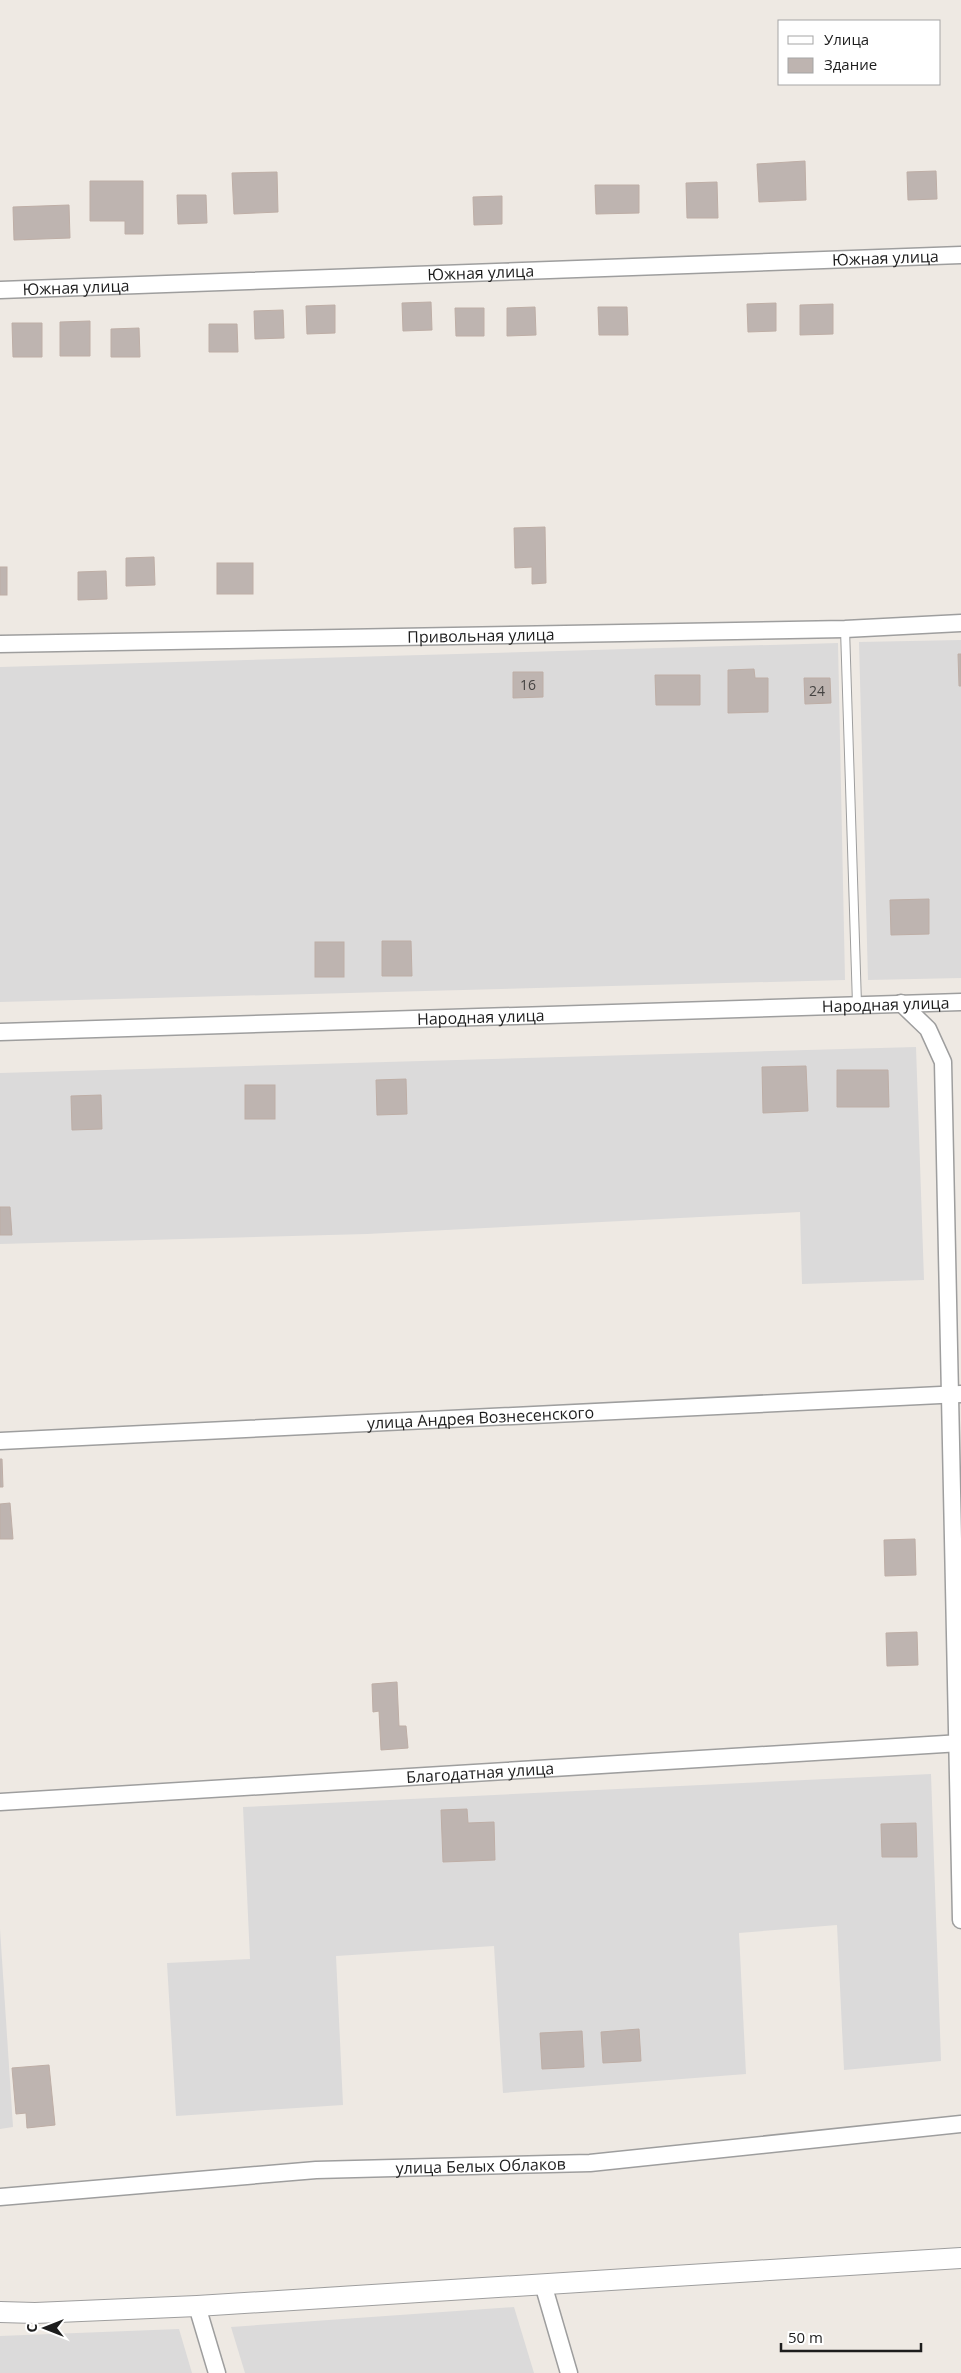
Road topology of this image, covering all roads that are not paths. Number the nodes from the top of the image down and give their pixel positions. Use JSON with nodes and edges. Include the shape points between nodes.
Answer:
{"nodes":[{"id":1,"x":961,"y":255,"type":"edge"},
{"id":2,"x":0,"y":290,"type":"edge"},
{"id":3,"x":961,"y":623,"type":"edge"},
{"id":4,"x":845,"y":629,"type":"junction"},
{"id":5,"x":0,"y":644,"type":"edge"},
{"id":6,"x":961,"y":1002,"type":"edge"},
{"id":7,"x":901,"y":1003,"type":"junction"},
{"id":8,"x":858,"y":1004,"type":"junction"},
{"id":9,"x":0,"y":1032,"type":"edge"},
{"id":10,"x":956,"y":1394,"type":"edge"},
{"id":11,"x":0,"y":1440,"type":"edge"},
{"id":12,"x":958,"y":1743,"type":"edge"},
{"id":13,"x":0,"y":1802,"type":"edge"},
{"id":14,"x":961,"y":1920,"type":"edge"},
{"id":15,"x":961,"y":2124,"type":"edge"},
{"id":16,"x":0,"y":2198,"type":"edge"},
{"id":17,"x":961,"y":2258,"type":"edge"},
{"id":18,"x":543,"y":2284,"type":"junction"},
{"id":19,"x":197,"y":2306,"type":"junction"},
{"id":20,"x":0,"y":2312,"type":"edge"},
{"id":21,"x":216,"y":2373,"type":"edge"},
{"id":22,"x":569,"y":2373,"type":"edge"}],
"edges":[{"from":1,"to":2,"type":"street","name":"Южная улица"},
{"from":3,"to":4,"type":"street","name":"Привольная улица"},
{"from":4,"to":5,"type":"street","name":"Привольная улица"},
{"from":4,"to":8,"type":"lane"},
{"from":6,"to":7,"type":"street","name":"Народная улица"},
{"from":7,"to":8,"type":"street","name":"Народная улица"},
{"from":7,"to":10,"type":"street","via":[[928,1029],[943,1062]]},
{"from":8,"to":9,"type":"street","name":"Народная улица"},
{"from":10,"to":11,"type":"street","name":"улица Андрея Вознесенского"},
{"from":10,"to":12,"type":"street"},
{"from":12,"to":13,"type":"street","name":"Благодатная улица"},
{"from":12,"to":14,"type":"street"},
{"from":15,"to":16,"type":"street","name":"улица Белых Облаков","via":[[590,2163],[316,2170]]},
{"from":17,"to":18,"type":"street"},
{"from":18,"to":19,"type":"street"},
{"from":18,"to":22,"type":"street"},
{"from":19,"to":20,"type":"street"},
{"from":19,"to":21,"type":"street"}]}
